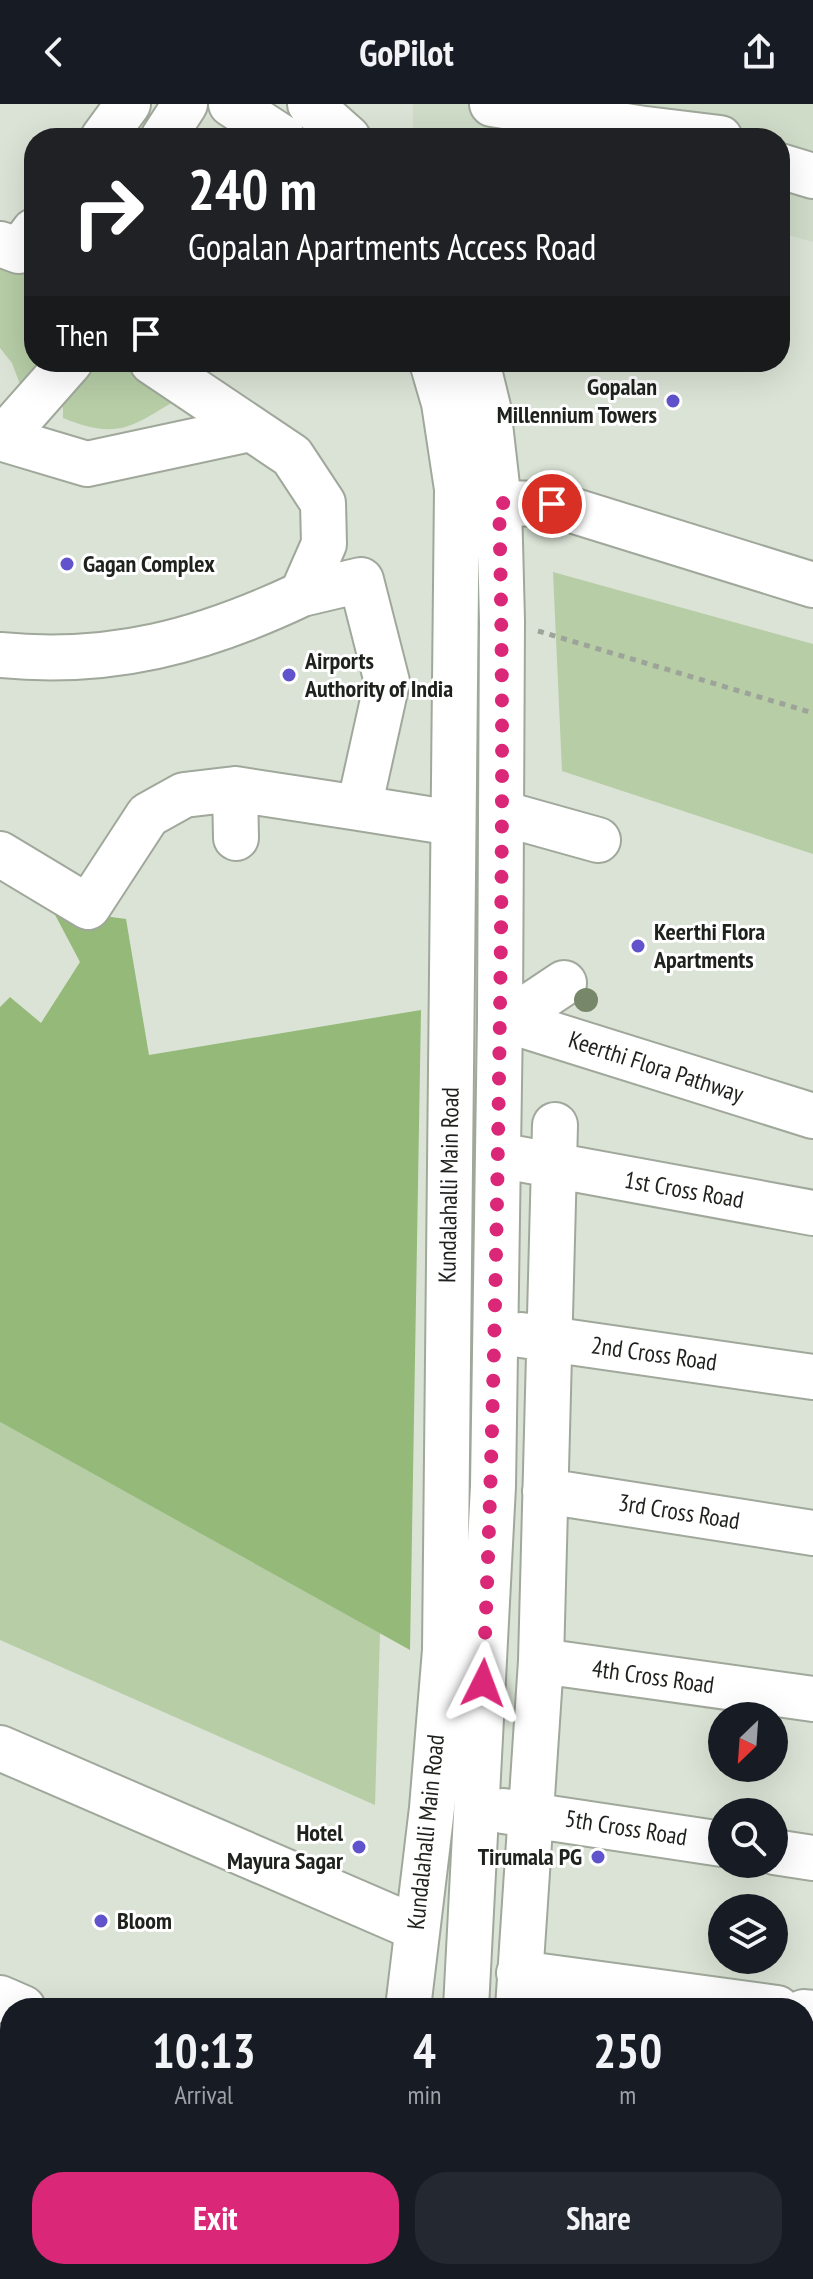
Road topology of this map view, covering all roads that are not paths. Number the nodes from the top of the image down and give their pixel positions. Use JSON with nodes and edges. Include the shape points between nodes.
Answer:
{"nodes":[{"id":1,"x":128,"y":104,"type":"edge"},
{"id":2,"x":231,"y":104,"type":"edge"},
{"id":3,"x":310,"y":104,"type":"edge"},
{"id":4,"x":492,"y":104,"type":"edge"},
{"id":5,"x":110,"y":128,"type":"edge"},
{"id":6,"x":268,"y":128,"type":"edge"},
{"id":7,"x":337,"y":128,"type":"edge"},
{"id":8,"x":626,"y":128,"type":"edge"},
{"id":9,"x":790,"y":146,"type":"edge"},
{"id":10,"x":813,"y":149,"type":"edge"},
{"id":11,"x":790,"y":169,"type":"edge"},
{"id":12,"x":813,"y":176,"type":"edge"},
{"id":13,"x":61,"y":372,"type":"edge"},
{"id":14,"x":167,"y":372,"type":"edge"},
{"id":15,"x":435,"y":372,"type":"edge"},
{"id":16,"x":479,"y":372,"type":"edge"},
{"id":17,"x":250,"y":429,"type":"junction"},
{"id":18,"x":1,"y":439,"type":"edge"},
{"id":19,"x":499,"y":503,"type":"junction"},
{"id":20,"x":813,"y":585,"type":"edge"},
{"id":21,"x":302,"y":594,"type":"junction"},
{"id":22,"x":0,"y":655,"type":"edge"},
{"id":23,"x":235,"y":789,"type":"junction"},
{"id":24,"x":359,"y":808,"type":"junction"},
{"id":25,"x":501,"y":813,"type":"junction"},
{"id":26,"x":453,"y":823,"type":"junction"},
{"id":27,"x":236,"y":838,"type":"dead end"},
{"id":28,"x":598,"y":840,"type":"dead end"},
{"id":29,"x":0,"y":854,"type":"edge"},
{"id":30,"x":564,"y":983,"type":"dead end"},
{"id":31,"x":510,"y":1021,"type":"junction"},
{"id":32,"x":813,"y":1116,"type":"edge"},
{"id":33,"x":555,"y":1146,"type":"junction"},
{"id":34,"x":498,"y":1155,"type":"junction"},
{"id":35,"x":813,"y":1213,"type":"edge"},
{"id":36,"x":495,"y":1331,"type":"junction"},
{"id":37,"x":549,"y":1338,"type":"junction"},
{"id":38,"x":813,"y":1377,"type":"edge"},
{"id":39,"x":545,"y":1491,"type":"junction"},
{"id":40,"x":813,"y":1533,"type":"edge"},
{"id":41,"x":541,"y":1661,"type":"junction"},
{"id":42,"x":813,"y":1699,"type":"edge"},
{"id":43,"x":0,"y":1748,"type":"edge"},
{"id":44,"x":432,"y":1808,"type":"junction"},
{"id":45,"x":477,"y":1812,"type":"junction"},
{"id":46,"x":530,"y":1813,"type":"junction"},
{"id":47,"x":708,"y":1842,"type":"edge"},
{"id":48,"x":788,"y":1854,"type":"edge"},
{"id":49,"x":813,"y":1858,"type":"edge"},
{"id":50,"x":416,"y":1928,"type":"junction"},
{"id":51,"x":518,"y":1991,"type":"edge"},
{"id":52,"x":409,"y":1998,"type":"edge"},
{"id":53,"x":467,"y":1998,"type":"edge"},
{"id":54,"x":625,"y":1998,"type":"edge"}],
"edges":[{"from":1,"to":5,"type":"street"},
{"from":2,"to":6,"type":"street"},
{"from":3,"to":7,"type":"street"},
{"from":4,"to":8,"type":"street"},
{"from":9,"to":10,"type":"street"},
{"from":11,"to":12,"type":"street"},
{"from":13,"to":18,"type":"street"},
{"from":14,"to":17,"type":"street"},
{"from":15,"to":26,"type":"street","name":"Kundalahalli Main Road","via":[[457,489]]},
{"from":16,"to":19,"type":"street","name":"Kundalahalli Main Road"},
{"from":17,"to":18,"type":"street","via":[[87,464]]},
{"from":17,"to":21,"type":"street","via":[[292,456],[323,503],[324,544]]},
{"from":19,"to":20,"type":"street","via":[[552,504]]},
{"from":19,"to":25,"type":"street","name":"Kundalahalli Main Road"},
{"from":21,"to":22,"type":"street","via":[[242,622],[142,652]]},
{"from":21,"to":24,"type":"street","via":[[361,580],[387,682]]},
{"from":23,"to":24,"type":"street"},
{"from":23,"to":27,"type":"street"},
{"from":23,"to":29,"type":"street","via":[[184,795],[148,815],[88,907]]},
{"from":24,"to":26,"type":"street"},
{"from":25,"to":28,"type":"street"},
{"from":25,"to":31,"type":"street","name":"Kundalahalli Main Road"},
{"from":26,"to":44,"type":"street","name":"Kundalahalli Main Road","via":[[445,1650]]},
{"from":30,"to":31,"type":"street"},
{"from":31,"to":32,"type":"street","name":"Keerthi Flora Pathway"},
{"from":31,"to":34,"type":"street","name":"Kundalahalli Main Road"},
{"from":33,"to":34,"type":"street","name":"1st Cross Road"},
{"from":33,"to":35,"type":"street","name":"1st Cross Road"},
{"from":33,"to":37,"type":"street"},
{"from":34,"to":36,"type":"street","name":"Kundalahalli Main Road"},
{"from":36,"to":37,"type":"street","name":"2nd Cross Road"},
{"from":36,"to":45,"type":"street","name":"Kundalahalli Main Road"},
{"from":37,"to":38,"type":"street","name":"2nd Cross Road"},
{"from":37,"to":39,"type":"street"},
{"from":39,"to":40,"type":"street","name":"3rd Cross Road"},
{"from":39,"to":41,"type":"street"},
{"from":41,"to":42,"type":"street","name":"4th Cross Road"},
{"from":41,"to":46,"type":"street"},
{"from":43,"to":50,"type":"street"},
{"from":44,"to":45,"type":"street","name":"5th Cross Road"},
{"from":44,"to":50,"type":"street","name":"Kundalahalli Main Road"},
{"from":45,"to":46,"type":"street","name":"5th Cross Road"},
{"from":45,"to":53,"type":"street","name":"Kundalahalli Main Road"},
{"from":46,"to":47,"type":"street","name":"5th Cross Road"},
{"from":46,"to":51,"type":"street"},
{"from":48,"to":49,"type":"street"},
{"from":50,"to":52,"type":"street","name":"Kundalahalli Main Road"},
{"from":51,"to":54,"type":"street"}]}
